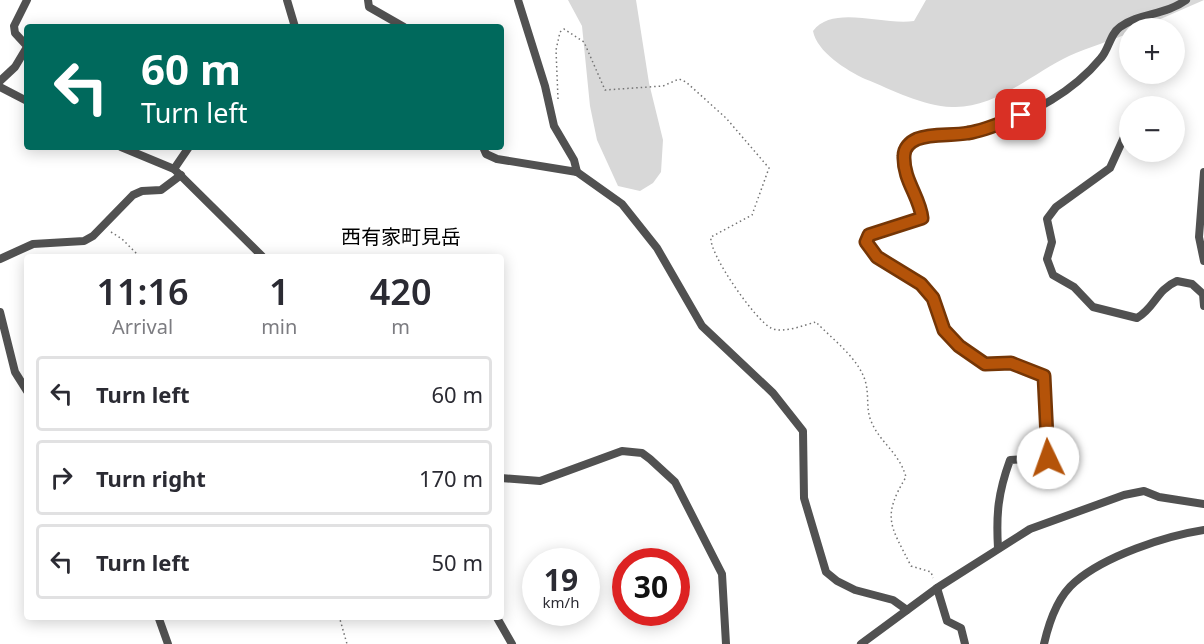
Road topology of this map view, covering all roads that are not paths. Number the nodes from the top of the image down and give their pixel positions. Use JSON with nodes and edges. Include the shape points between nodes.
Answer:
{"nodes":[{"id":1,"x":27,"y":0,"type":"edge"},
{"id":2,"x":287,"y":0,"type":"edge"},
{"id":3,"x":368,"y":0,"type":"edge"},
{"id":4,"x":518,"y":0,"type":"edge"},
{"id":5,"x":1186,"y":0,"type":"edge"},
{"id":6,"x":294,"y":24,"type":"edge"},
{"id":7,"x":399,"y":24,"type":"edge"},
{"id":8,"x":24,"y":44,"type":"edge"},
{"id":9,"x":24,"y":52,"type":"edge"},
{"id":10,"x":0,"y":81,"type":"edge"},
{"id":11,"x":0,"y":87,"type":"edge"},
{"id":12,"x":24,"y":99,"type":"edge"},
{"id":13,"x":1119,"y":148,"type":"edge"},
{"id":14,"x":128,"y":150,"type":"edge"},
{"id":15,"x":188,"y":150,"type":"edge"},
{"id":16,"x":484,"y":150,"type":"edge"},
{"id":17,"x":177,"y":172,"type":"junction"},
{"id":18,"x":577,"y":172,"type":"junction"},
{"id":19,"x":1204,"y":172,"type":"edge"},
{"id":20,"x":260,"y":254,"type":"edge"},
{"id":21,"x":0,"y":259,"type":"edge"},
{"id":22,"x":1204,"y":261,"type":"edge"},
{"id":23,"x":1204,"y":306,"type":"edge"},
{"id":24,"x":0,"y":312,"type":"edge"},
{"id":25,"x":24,"y":386,"type":"edge"},
{"id":26,"x":504,"y":478,"type":"edge"},
{"id":27,"x":1204,"y":504,"type":"edge"},
{"id":28,"x":1204,"y":530,"type":"edge"},
{"id":29,"x":999,"y":548,"type":"junction"},
{"id":30,"x":938,"y":588,"type":"junction"},
{"id":31,"x":907,"y":610,"type":"junction"},
{"id":32,"x":159,"y":620,"type":"edge"},
{"id":33,"x":498,"y":620,"type":"edge"},
{"id":34,"x":168,"y":644,"type":"edge"},
{"id":35,"x":512,"y":644,"type":"edge"},
{"id":36,"x":726,"y":644,"type":"edge"},
{"id":37,"x":861,"y":644,"type":"edge"},
{"id":38,"x":965,"y":644,"type":"edge"},
{"id":39,"x":1044,"y":644,"type":"edge"}],
"edges":[{"from":1,"to":8,"type":"street","via":[[14,26]]},
{"from":2,"to":6,"type":"street"},
{"from":3,"to":7,"type":"street","via":[[369,7]]},
{"from":4,"to":18,"type":"street","via":[[554,126]]},
{"from":5,"to":29,"type":"street","via":[[1173,10],[1126,22],[1116,30],[1102,57],[1068,92],[1047,104],[990,128],[919,138],[909,143],[904,155],[909,187],[922,210],[922,218],[869,235],[866,242],[877,257],[921,284],[933,298],[944,330],[959,346],[985,364],[1011,363],[1044,376],[1048,458],[1010,460],[1000,486],[996,514]]},
{"from":9,"to":10,"type":"street"},
{"from":11,"to":12,"type":"street"},
{"from":13,"to":23,"type":"street","via":[[1110,168],[1056,207],[1047,219],[1052,242],[1047,259],[1053,275],[1074,287],[1093,307],[1137,318],[1146,313],[1158,293],[1178,281],[1192,284],[1203,294]]},
{"from":14,"to":17,"type":"street"},
{"from":15,"to":17,"type":"street"},
{"from":16,"to":18,"type":"street","via":[[497,159]]},
{"from":17,"to":20,"type":"street"},
{"from":17,"to":21,"type":"street","via":[[161,190],[137,192],[84,241],[33,244]]},
{"from":18,"to":31,"type":"street","via":[[622,204],[657,249],[702,326],[773,393],[803,431],[804,498],[826,572],[855,590],[893,600]]},
{"from":19,"to":22,"type":"street","via":[[1199,237]]},
{"from":24,"to":25,"type":"street","via":[[15,372]]},
{"from":26,"to":36,"type":"street","via":[[540,481],[622,451],[642,453],[675,482],[722,574]]},
{"from":27,"to":29,"type":"street","via":[[1144,491],[1124,495],[1030,529]]},
{"from":28,"to":39,"type":"street","via":[[1163,540],[1109,561],[1075,582],[1055,611]]},
{"from":29,"to":30,"type":"street"},
{"from":30,"to":31,"type":"street"},
{"from":30,"to":38,"type":"street","via":[[947,621],[961,628]]},
{"from":31,"to":37,"type":"street"},
{"from":32,"to":34,"type":"street"},
{"from":33,"to":35,"type":"street"}]}
